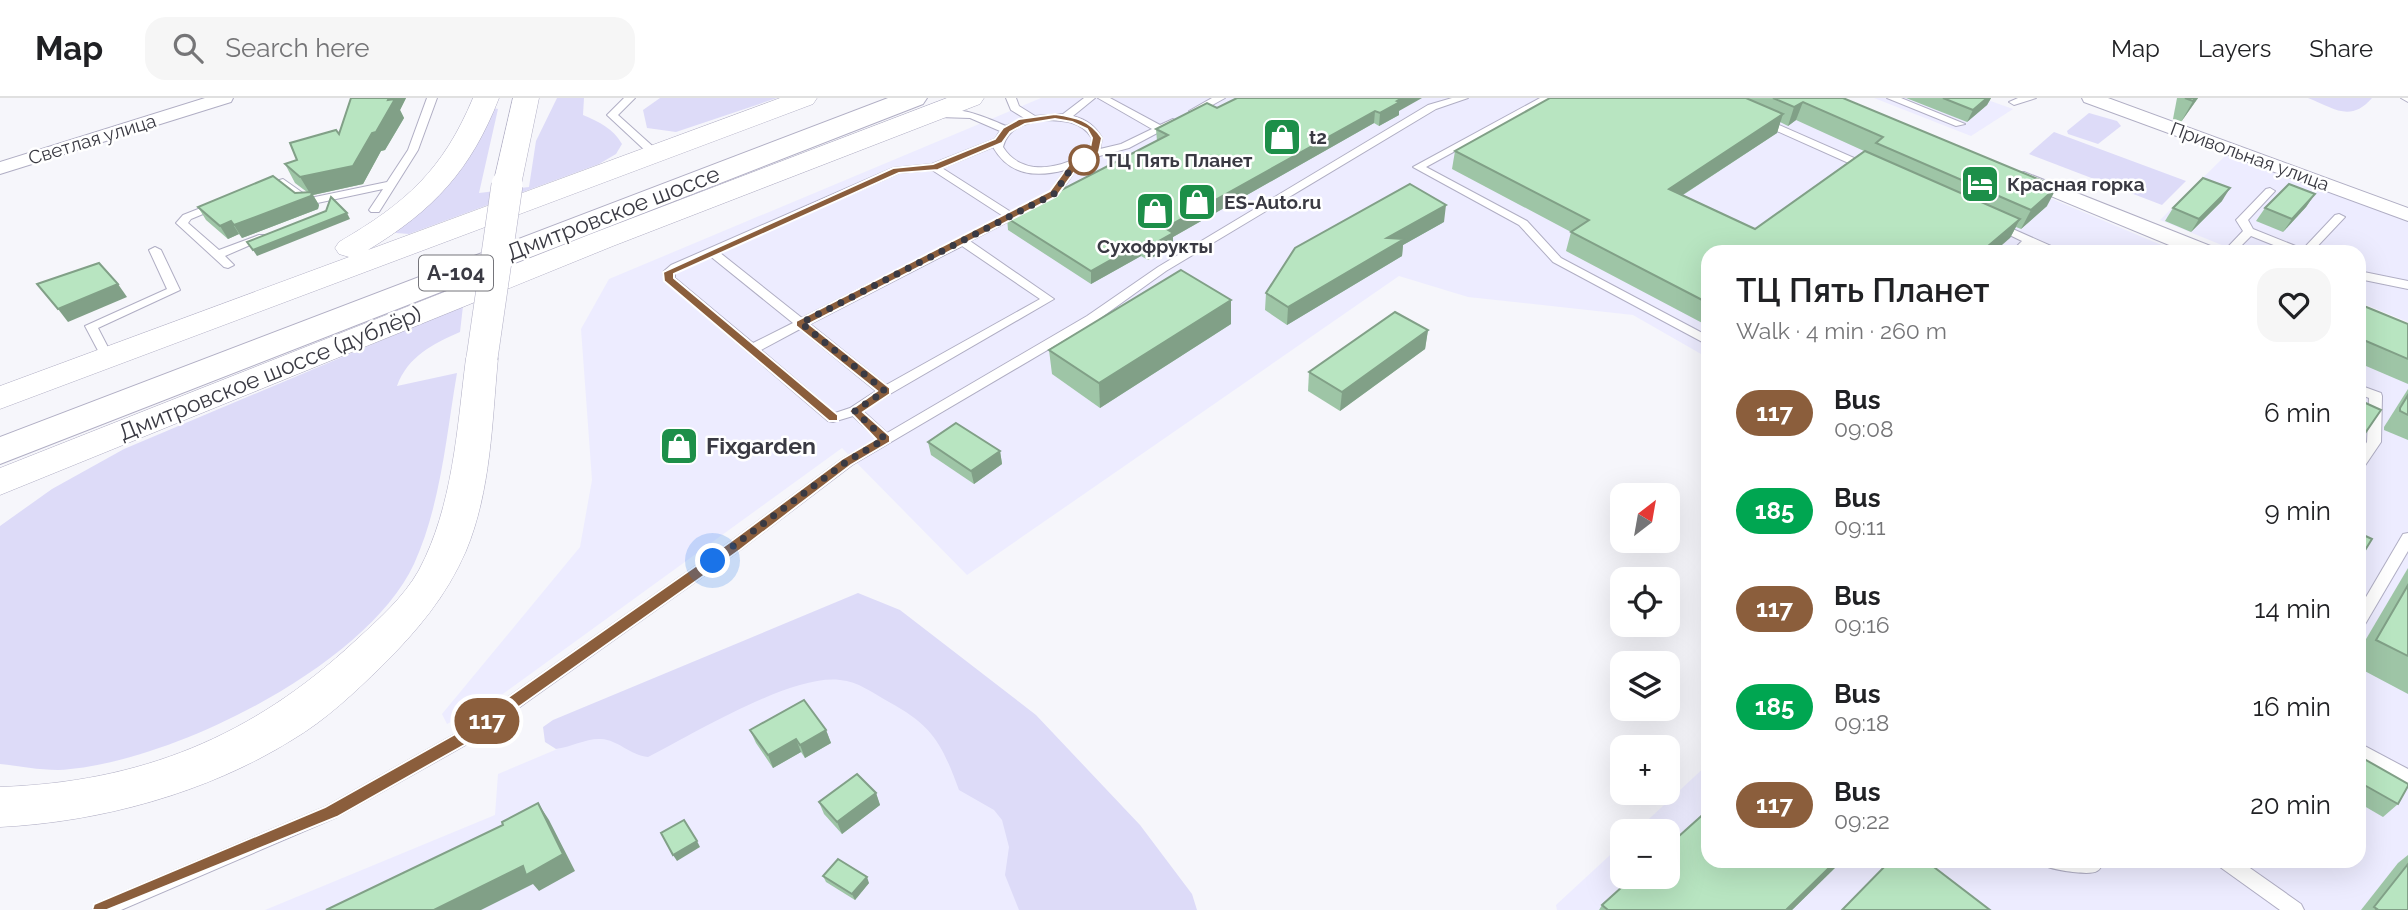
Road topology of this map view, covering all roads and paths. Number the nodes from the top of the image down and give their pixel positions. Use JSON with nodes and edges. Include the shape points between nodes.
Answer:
{"nodes":[{"id":1,"x":223,"y":98,"type":"edge"},
{"id":2,"x":432,"y":98,"type":"edge"},
{"id":3,"x":486,"y":98,"type":"edge"},
{"id":4,"x":526,"y":98,"type":"edge"},
{"id":5,"x":630,"y":98,"type":"edge"},
{"id":6,"x":804,"y":98,"type":"edge"},
{"id":7,"x":859,"y":98,"type":"edge"},
{"id":8,"x":971,"y":98,"type":"edge"},
{"id":9,"x":1011,"y":98,"type":"edge"},
{"id":10,"x":1090,"y":98,"type":"edge"},
{"id":11,"x":1103,"y":98,"type":"edge"},
{"id":12,"x":1220,"y":98,"type":"edge"},
{"id":13,"x":1463,"y":98,"type":"edge"},
{"id":14,"x":1547,"y":98,"type":"edge"},
{"id":15,"x":2031,"y":98,"type":"edge"},
{"id":16,"x":2091,"y":98,"type":"edge"},
{"id":17,"x":1897,"y":99,"type":"edge"},
{"id":18,"x":2014,"y":102,"type":"dead end"},
{"id":19,"x":920,"y":106,"type":"edge"},
{"id":20,"x":1749,"y":115,"type":"edge"},
{"id":21,"x":1033,"y":118,"type":"junction"},
{"id":22,"x":1065,"y":118,"type":"junction"},
{"id":23,"x":1960,"y":124,"type":"dead end"},
{"id":24,"x":1160,"y":129,"type":"junction"},
{"id":25,"x":1006,"y":130,"type":"junction"},
{"id":26,"x":998,"y":141,"type":"junction"},
{"id":27,"x":654,"y":153,"type":"junction"},
{"id":28,"x":1090,"y":155,"type":"junction"},
{"id":29,"x":1074,"y":164,"type":"junction"},
{"id":30,"x":934,"y":167,"type":"junction"},
{"id":31,"x":0,"y":168,"type":"edge"},
{"id":32,"x":2001,"y":168,"type":"edge"},
{"id":33,"x":1877,"y":172,"type":"edge"},
{"id":34,"x":393,"y":184,"type":"junction"},
{"id":35,"x":2270,"y":191,"type":"dead end"},
{"id":36,"x":248,"y":192,"type":"edge"},
{"id":37,"x":328,"y":197,"type":"junction"},
{"id":38,"x":223,"y":202,"type":"edge"},
{"id":39,"x":374,"y":210,"type":"dead end"},
{"id":40,"x":325,"y":213,"type":"edge"},
{"id":41,"x":2408,"y":215,"type":"edge"},
{"id":42,"x":1010,"y":216,"type":"junction"},
{"id":43,"x":2339,"y":216,"type":"dead end"},
{"id":44,"x":1979,"y":217,"type":"edge"},
{"id":45,"x":2249,"y":231,"type":"junction"},
{"id":46,"x":277,"y":232,"type":"edge"},
{"id":47,"x":2030,"y":240,"type":"junction"},
{"id":48,"x":962,"y":241,"type":"junction"},
{"id":49,"x":2025,"y":245,"type":"edge"},
{"id":50,"x":2041,"y":245,"type":"edge"},
{"id":51,"x":2188,"y":245,"type":"edge"},
{"id":52,"x":2236,"y":245,"type":"edge"},
{"id":53,"x":2286,"y":245,"type":"edge"},
{"id":54,"x":2311,"y":245,"type":"edge"},
{"id":55,"x":155,"y":250,"type":"dead end"},
{"id":56,"x":711,"y":251,"type":"junction"},
{"id":57,"x":217,"y":255,"type":"junction"},
{"id":58,"x":228,"y":265,"type":"dead end"},
{"id":59,"x":2366,"y":276,"type":"edge"},
{"id":60,"x":2408,"y":285,"type":"edge"},
{"id":61,"x":801,"y":323,"type":"junction"},
{"id":62,"x":184,"y":327,"type":"junction"},
{"id":63,"x":1701,"y":337,"type":"edge"},
{"id":64,"x":751,"y":349,"type":"junction"},
{"id":65,"x":107,"y":357,"type":"junction"},
{"id":66,"x":885,"y":391,"type":"junction"},
{"id":67,"x":2366,"y":392,"type":"edge"},
{"id":68,"x":0,"y":397,"type":"edge"},
{"id":69,"x":855,"y":411,"type":"junction"},
{"id":70,"x":156,"y":418,"type":"junction"},
{"id":71,"x":0,"y":424,"type":"edge"},
{"id":72,"x":885,"y":439,"type":"junction"},
{"id":73,"x":0,"y":451,"type":"edge"},
{"id":74,"x":2366,"y":454,"type":"edge"},
{"id":75,"x":0,"y":482,"type":"edge"},
{"id":76,"x":0,"y":510,"type":"edge"},
{"id":77,"x":2408,"y":538,"type":"edge"},
{"id":78,"x":2366,"y":610,"type":"edge"},
{"id":79,"x":2366,"y":754,"type":"edge"},
{"id":80,"x":2408,"y":777,"type":"edge"},
{"id":81,"x":0,"y":807,"type":"edge"},
{"id":82,"x":2236,"y":868,"type":"edge"},
{"id":83,"x":101,"y":910,"type":"edge"},
{"id":84,"x":2295,"y":910,"type":"edge"}],
"edges":[{"from":1,"to":31,"type":"street","name":"Светлая улица"},
{"from":2,"to":34,"type":"lane","via":[[413,150]]},
{"from":3,"to":62,"type":"main road","via":[[468,145],[416,206],[329,261]]},
{"from":4,"to":81,"type":"main road","bridge":true,"via":[[507,185],[467,483],[455,529],[435,576],[398,625],[344,677],[277,728],[195,766],[109,794]]},
{"from":5,"to":27,"type":"lane","via":[[612,114]]},
{"from":6,"to":27,"type":"main road"},
{"from":7,"to":71,"type":"highway","name":"Дмитровское шоссе","number":"А-104"},
{"from":8,"to":19,"type":"main road","name":"Дмитровское шоссе (дублёр)"},
{"from":9,"to":21,"type":"lane","via":[[1014,108]]},
{"from":10,"to":22,"type":"lane"},
{"from":11,"to":24,"type":"lane"},
{"from":12,"to":24,"type":"lane"},
{"from":13,"to":72,"type":"lane","via":[[1432,107],[1162,269],[1091,319]]},
{"from":14,"to":63,"type":"lane","via":[[1418,167],[1523,223],[1557,260]]},
{"from":15,"to":18,"type":"lane"},
{"from":16,"to":41,"type":"street","name":"Привольная улица"},
{"from":17,"to":23,"type":"lane"},
{"from":19,"to":25,"type":"lane","via":[[972,115]]},
{"from":19,"to":70,"type":"main road","name":"Дмитровское шоссе (дублёр)"},
{"from":19,"to":73,"type":"highway","name":"Дмитровское шоссе","number":"А-104"},
{"from":20,"to":33,"type":"lane"},
{"from":21,"to":22,"type":"lane"},
{"from":21,"to":25,"type":"lane"},
{"from":22,"to":28,"type":"lane","via":[[1095,132],[1097,144]]},
{"from":24,"to":28,"type":"lane","via":[[1125,146]]},
{"from":25,"to":26,"type":"lane"},
{"from":26,"to":29,"type":"lane","via":[[1000,153],[1019,166],[1041,170]]},
{"from":26,"to":30,"type":"lane"},
{"from":27,"to":62,"type":"main road"},
{"from":28,"to":29,"type":"lane"},
{"from":29,"to":42,"type":"lane","via":[[1054,194]]},
{"from":30,"to":42,"type":"lane"},
{"from":30,"to":56,"type":"lane","via":[[897,170]]},
{"from":32,"to":51,"type":"street"},
{"from":34,"to":37,"type":"lane"},
{"from":34,"to":39,"type":"lane"},
{"from":35,"to":45,"type":"lane","via":[[2242,220]]},
{"from":36,"to":37,"type":"lane","via":[[283,182],[309,202]]},
{"from":37,"to":40,"type":"lane"},
{"from":38,"to":57,"type":"lane","via":[[182,223]]},
{"from":42,"to":48,"type":"lane"},
{"from":43,"to":54,"type":"lane"},
{"from":44,"to":47,"type":"lane"},
{"from":45,"to":52,"type":"lane"},
{"from":45,"to":53,"type":"lane"},
{"from":46,"to":57,"type":"lane"},
{"from":47,"to":49,"type":"lane"},
{"from":47,"to":50,"type":"lane"},
{"from":48,"to":61,"type":"lane"},
{"from":48,"to":66,"type":"lane","via":[[1048,299]]},
{"from":55,"to":65,"type":"lane","via":[[174,290],[91,326]]},
{"from":56,"to":61,"type":"lane"},
{"from":56,"to":64,"type":"lane","via":[[675,267],[668,279]]},
{"from":57,"to":58,"type":"lane"},
{"from":59,"to":60,"type":"lane"},
{"from":61,"to":64,"type":"lane"},
{"from":61,"to":66,"type":"lane"},
{"from":62,"to":65,"type":"main road"},
{"from":64,"to":69,"type":"lane","via":[[833,418]]},
{"from":65,"to":68,"type":"main road"},
{"from":66,"to":69,"type":"lane"},
{"from":67,"to":74,"type":"lane","via":[[2376,396],[2374,442]]},
{"from":69,"to":72,"type":"lane"},
{"from":70,"to":75,"type":"main road","name":"Дмитровское шоссе (дублёр)"},
{"from":70,"to":76,"type":"main road"},
{"from":72,"to":83,"type":"lane","via":[[846,462],[463,738],[331,812]]},
{"from":77,"to":78,"type":"lane"},
{"from":79,"to":80,"type":"lane"},
{"from":82,"to":84,"type":"lane"}]}
